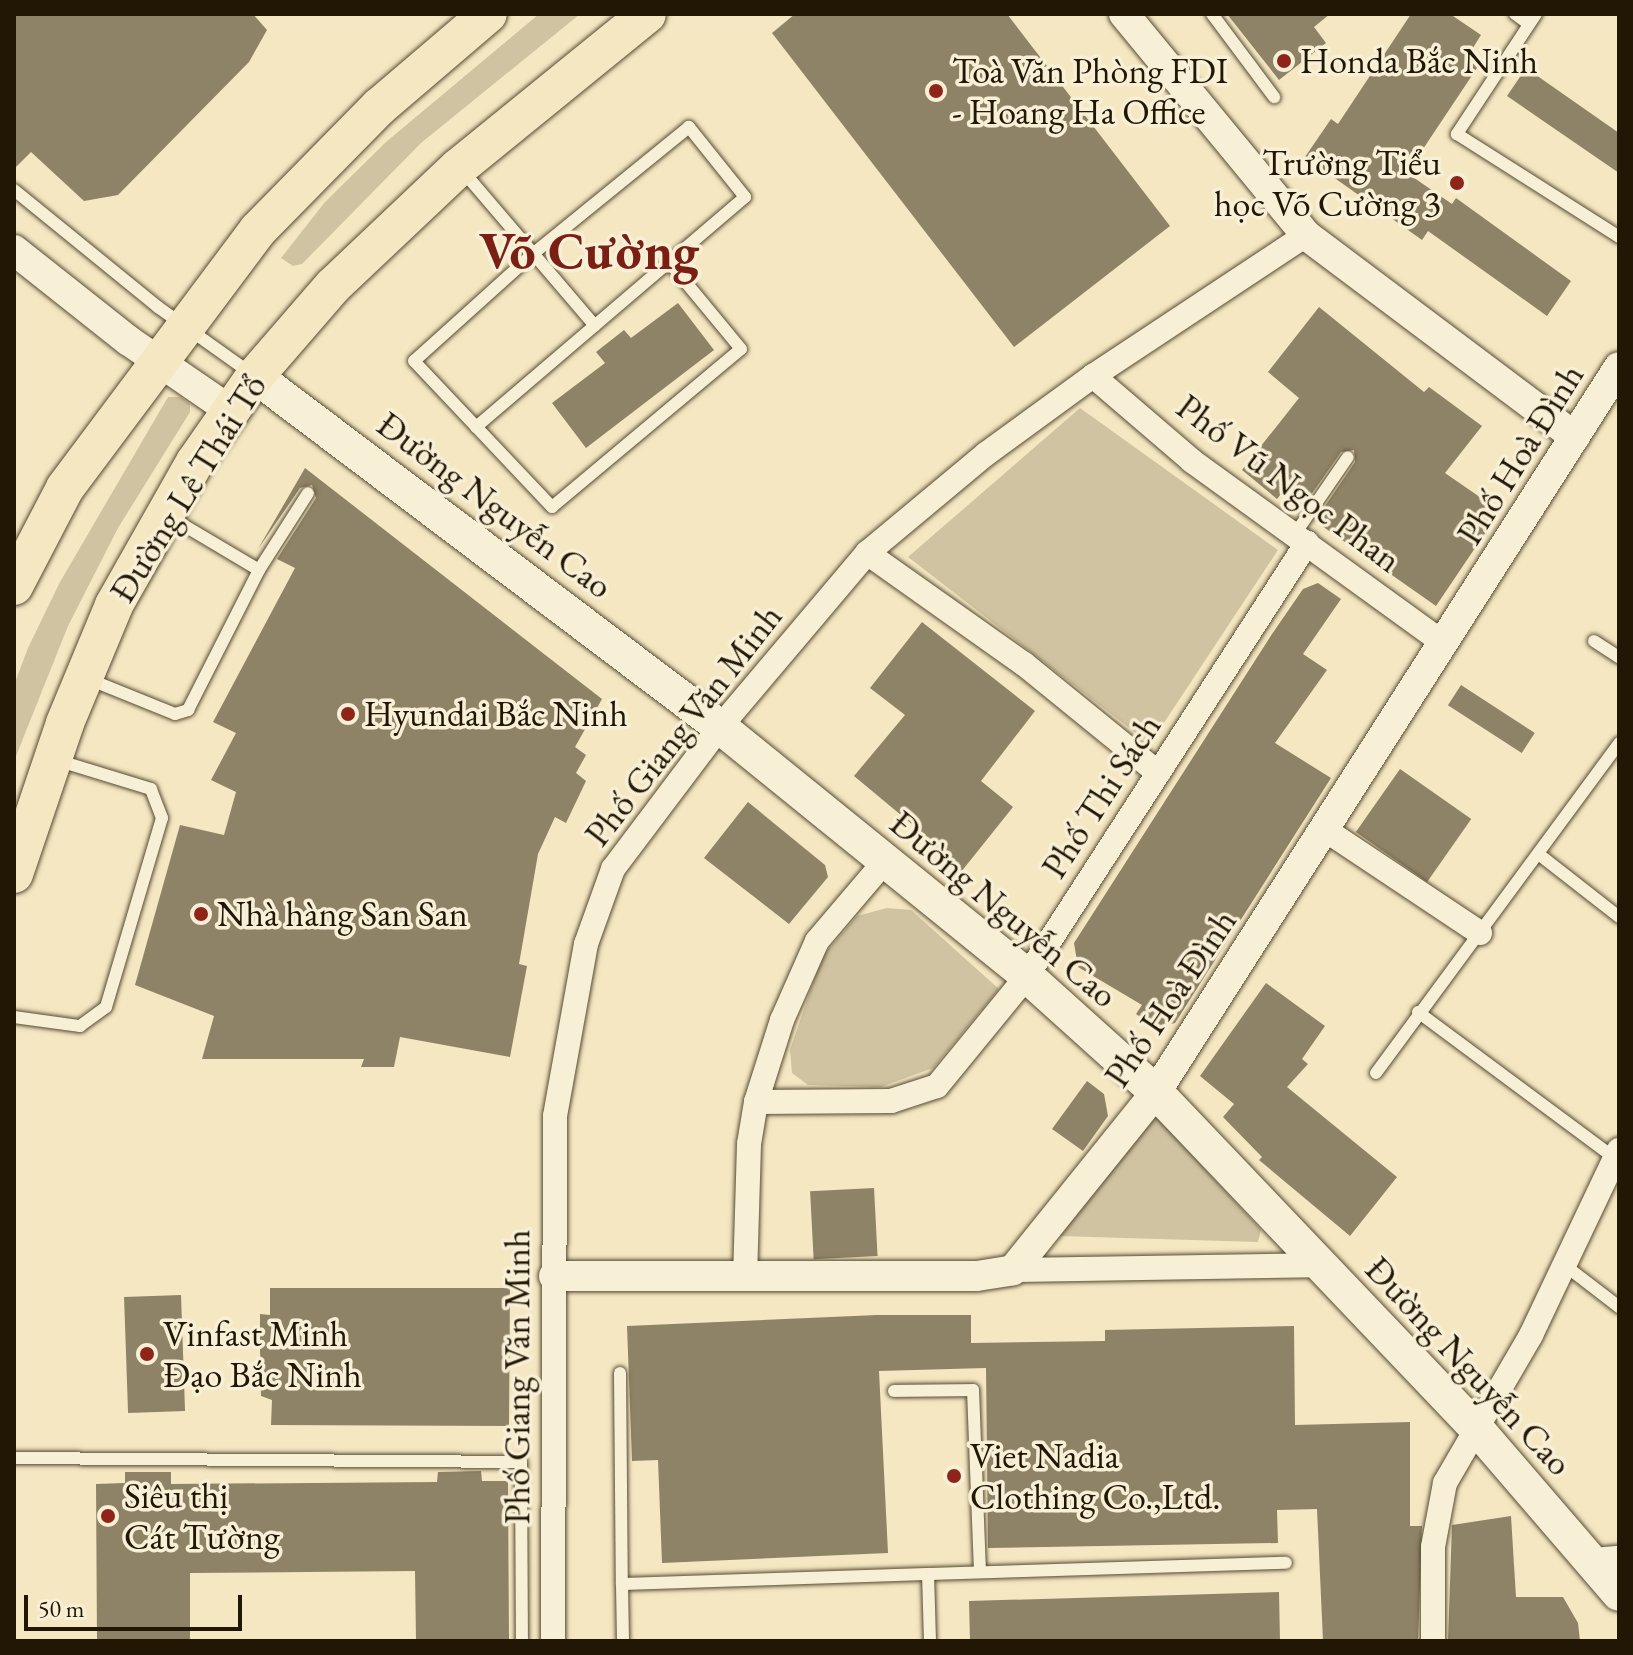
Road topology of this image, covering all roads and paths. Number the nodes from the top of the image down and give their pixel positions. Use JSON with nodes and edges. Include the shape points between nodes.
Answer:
{"nodes":[{"id":1,"x":488,"y":14,"type":"edge"},
{"id":2,"x":647,"y":14,"type":"edge"},
{"id":3,"x":1124,"y":14,"type":"edge"},
{"id":4,"x":1212,"y":14,"type":"edge"},
{"id":5,"x":1515,"y":14,"type":"edge"},
{"id":6,"x":1533,"y":19,"type":"edge"},
{"id":7,"x":1274,"y":97,"type":"dead end"},
{"id":8,"x":459,"y":167,"type":"junction"},
{"id":9,"x":14,"y":190,"type":"edge"},
{"id":10,"x":1306,"y":235,"type":"junction"},
{"id":11,"x":1619,"y":237,"type":"edge"},
{"id":12,"x":14,"y":250,"type":"edge"},
{"id":13,"x":534,"y":253,"type":"junction"},
{"id":14,"x":669,"y":262,"type":"junction"},
{"id":15,"x":595,"y":326,"type":"junction"},
{"id":16,"x":184,"y":327,"type":"junction"},
{"id":17,"x":159,"y":361,"type":"junction"},
{"id":18,"x":1619,"y":367,"type":"edge"},
{"id":19,"x":255,"y":376,"type":"junction"},
{"id":20,"x":1093,"y":376,"type":"junction"},
{"id":21,"x":231,"y":411,"type":"junction"},
{"id":22,"x":476,"y":427,"type":"junction"},
{"id":23,"x":1575,"y":437,"type":"junction"},
{"id":24,"x":1348,"y":457,"type":"dead end"},
{"id":25,"x":308,"y":493,"type":"dead end"},
{"id":26,"x":166,"y":515,"type":"junction"},
{"id":27,"x":1301,"y":539,"type":"junction"},
{"id":28,"x":867,"y":553,"type":"junction"},
{"id":29,"x":259,"y":570,"type":"junction"},
{"id":30,"x":14,"y":586,"type":"edge"},
{"id":31,"x":1594,"y":641,"type":"dead end"},
{"id":32,"x":1445,"y":644,"type":"junction"},
{"id":33,"x":1619,"y":657,"type":"edge"},
{"id":34,"x":83,"y":676,"type":"junction"},
{"id":35,"x":720,"y":727,"type":"junction"},
{"id":36,"x":1619,"y":743,"type":"edge"},
{"id":37,"x":52,"y":759,"type":"junction"},
{"id":38,"x":1158,"y":773,"type":"junction"},
{"id":39,"x":1327,"y":831,"type":"junction"},
{"id":40,"x":1541,"y":856,"type":"junction"},
{"id":41,"x":885,"y":861,"type":"junction"},
{"id":42,"x":14,"y":874,"type":"edge"},
{"id":43,"x":1619,"y":917,"type":"edge"},
{"id":44,"x":1480,"y":933,"type":"junction"},
{"id":45,"x":1027,"y":976,"type":"junction"},
{"id":46,"x":1418,"y":1012,"type":"junction"},
{"id":47,"x":14,"y":1017,"type":"edge"},
{"id":48,"x":1376,"y":1073,"type":"dead end"},
{"id":49,"x":1156,"y":1092,"type":"junction"},
{"id":50,"x":756,"y":1102,"type":"junction"},
{"id":51,"x":1616,"y":1154,"type":"edge"},
{"id":52,"x":1563,"y":1264,"type":"junction"},
{"id":53,"x":1318,"y":1265,"type":"junction"},
{"id":54,"x":1013,"y":1270,"type":"junction"},
{"id":55,"x":554,"y":1276,"type":"junction"},
{"id":56,"x":745,"y":1279,"type":"junction"},
{"id":57,"x":1619,"y":1307,"type":"edge"},
{"id":58,"x":620,"y":1373,"type":"dead end"},
{"id":59,"x":894,"y":1391,"type":"dead end"},
{"id":60,"x":1478,"y":1430,"type":"junction"},
{"id":61,"x":14,"y":1458,"type":"edge"},
{"id":62,"x":1606,"y":1559,"type":"edge"},
{"id":63,"x":1286,"y":1563,"type":"dead end"},
{"id":64,"x":980,"y":1572,"type":"junction"},
{"id":65,"x":928,"y":1574,"type":"junction"},
{"id":66,"x":622,"y":1584,"type":"junction"},
{"id":67,"x":1619,"y":1594,"type":"edge"},
{"id":68,"x":522,"y":1641,"type":"edge"},
{"id":69,"x":553,"y":1641,"type":"edge"},
{"id":70,"x":623,"y":1641,"type":"edge"},
{"id":71,"x":930,"y":1641,"type":"edge"},
{"id":72,"x":1433,"y":1641,"type":"edge"}],
"edges":[{"from":1,"to":16,"type":"main road","via":[[379,107],[258,230]]},
{"from":2,"to":8,"type":"main road","name":"Đường Lê Thái Tổ"},
{"from":3,"to":10,"type":"street"},
{"from":4,"to":7,"type":"lane"},
{"from":5,"to":6,"type":"lane"},
{"from":6,"to":11,"type":"lane","via":[[1457,134]]},
{"from":8,"to":13,"type":"lane"},
{"from":8,"to":19,"type":"main road","name":"Đường Lê Thái Tổ","via":[[333,286]]},
{"from":9,"to":16,"type":"lane"},
{"from":10,"to":20,"type":"street","name":"Phố Giang Văn Minh"},
{"from":10,"to":23,"type":"street"},
{"from":12,"to":17,"type":"street"},
{"from":13,"to":14,"type":"lane","via":[[689,127],[745,197]]},
{"from":13,"to":15,"type":"lane"},
{"from":13,"to":22,"type":"lane","via":[[414,361]]},
{"from":14,"to":15,"type":"lane"},
{"from":14,"to":22,"type":"lane","via":[[741,349],[552,507]]},
{"from":15,"to":22,"type":"lane"},
{"from":16,"to":17,"type":"main road"},
{"from":16,"to":19,"type":"lane"},
{"from":17,"to":21,"type":"street"},
{"from":17,"to":30,"type":"main road","via":[[65,488]]},
{"from":18,"to":23,"type":"street","name":"Phố Hoà Đình"},
{"from":19,"to":21,"type":"main road","name":"Đường Lê Thái Tổ"},
{"from":19,"to":35,"type":"main road","name":"Đường Nguyễn Cao"},
{"from":20,"to":27,"type":"street","name":"Phố Vũ Ngọc Phan","via":[[1192,461]]},
{"from":20,"to":28,"type":"street","name":"Phố Giang Văn Minh","via":[[986,454]]},
{"from":21,"to":26,"type":"main road","name":"Đường Lê Thái Tổ"},
{"from":23,"to":32,"type":"street","name":"Phố Hoà Đình"},
{"from":24,"to":27,"type":"lane"},
{"from":25,"to":29,"type":"lane"},
{"from":26,"to":29,"type":"lane"},
{"from":26,"to":34,"type":"main road","name":"Đường Lê Thái Tổ","via":[[114,605]]},
{"from":27,"to":32,"type":"street","name":"Phố Vũ Ngọc Phan"},
{"from":27,"to":38,"type":"street","name":"Phố Thi Sách"},
{"from":28,"to":35,"type":"street","name":"Phố Giang Văn Minh"},
{"from":28,"to":38,"type":"street","via":[[1024,664]]},
{"from":29,"to":34,"type":"lane","via":[[183,715]]},
{"from":31,"to":33,"type":"lane"},
{"from":32,"to":39,"type":"street","name":"Phố Hoà Đình"},
{"from":34,"to":37,"type":"main road","name":"Đường Lê Thái Tổ"},
{"from":35,"to":41,"type":"main road","name":"Đường Nguyễn Cao"},
{"from":35,"to":55,"type":"street","name":"Phố Giang Văn Minh","via":[[613,869],[595,916],[574,999],[555,1116]]},
{"from":36,"to":40,"type":"lane"},
{"from":37,"to":42,"type":"main road","name":"Đường Lê Thái Tổ"},
{"from":37,"to":47,"type":"lane","via":[[151,789],[162,818],[106,1007],[80,1026]]},
{"from":38,"to":45,"type":"street","name":"Phố Thi Sách"},
{"from":39,"to":44,"type":"street"},
{"from":39,"to":49,"type":"street","name":"Phố Hoà Đình"},
{"from":40,"to":43,"type":"lane"},
{"from":40,"to":44,"type":"lane"},
{"from":41,"to":45,"type":"main road","name":"Đường Nguyễn Cao"},
{"from":41,"to":50,"type":"street","via":[[811,952]]},
{"from":44,"to":46,"type":"lane"},
{"from":45,"to":49,"type":"main road","name":"Đường Nguyễn Cao"},
{"from":45,"to":50,"type":"street","name":"Phố Thi Sách","via":[[937,1086],[891,1101]]},
{"from":46,"to":48,"type":"lane"},
{"from":46,"to":51,"type":"lane"},
{"from":49,"to":53,"type":"main road","name":"Đường Nguyễn Cao"},
{"from":49,"to":54,"type":"street","name":"Phố Hoà Đình"},
{"from":50,"to":56,"type":"street"},
{"from":51,"to":52,"type":"street"},
{"from":52,"to":57,"type":"lane"},
{"from":52,"to":60,"type":"street"},
{"from":53,"to":54,"type":"street"},
{"from":53,"to":60,"type":"main road","name":"Đường Nguyễn Cao"},
{"from":54,"to":56,"type":"street","via":[[977,1276]]},
{"from":55,"to":56,"type":"street"},
{"from":55,"to":69,"type":"street","name":"Phố Giang Văn Minh"},
{"from":58,"to":66,"type":"lane"},
{"from":59,"to":64,"type":"lane","via":[[973,1390]]},
{"from":60,"to":62,"type":"main road","name":"Đường Nguyễn Cao"},
{"from":60,"to":72,"type":"street","via":[[1445,1483],[1437,1516]]},
{"from":61,"to":68,"type":"lane","via":[[521,1462]]},
{"from":62,"to":67,"type":"main road","name":"Đường Nguyễn Cao"},
{"from":63,"to":64,"type":"lane"},
{"from":64,"to":65,"type":"lane"},
{"from":65,"to":66,"type":"lane"},
{"from":65,"to":71,"type":"lane"},
{"from":66,"to":70,"type":"lane"}]}
